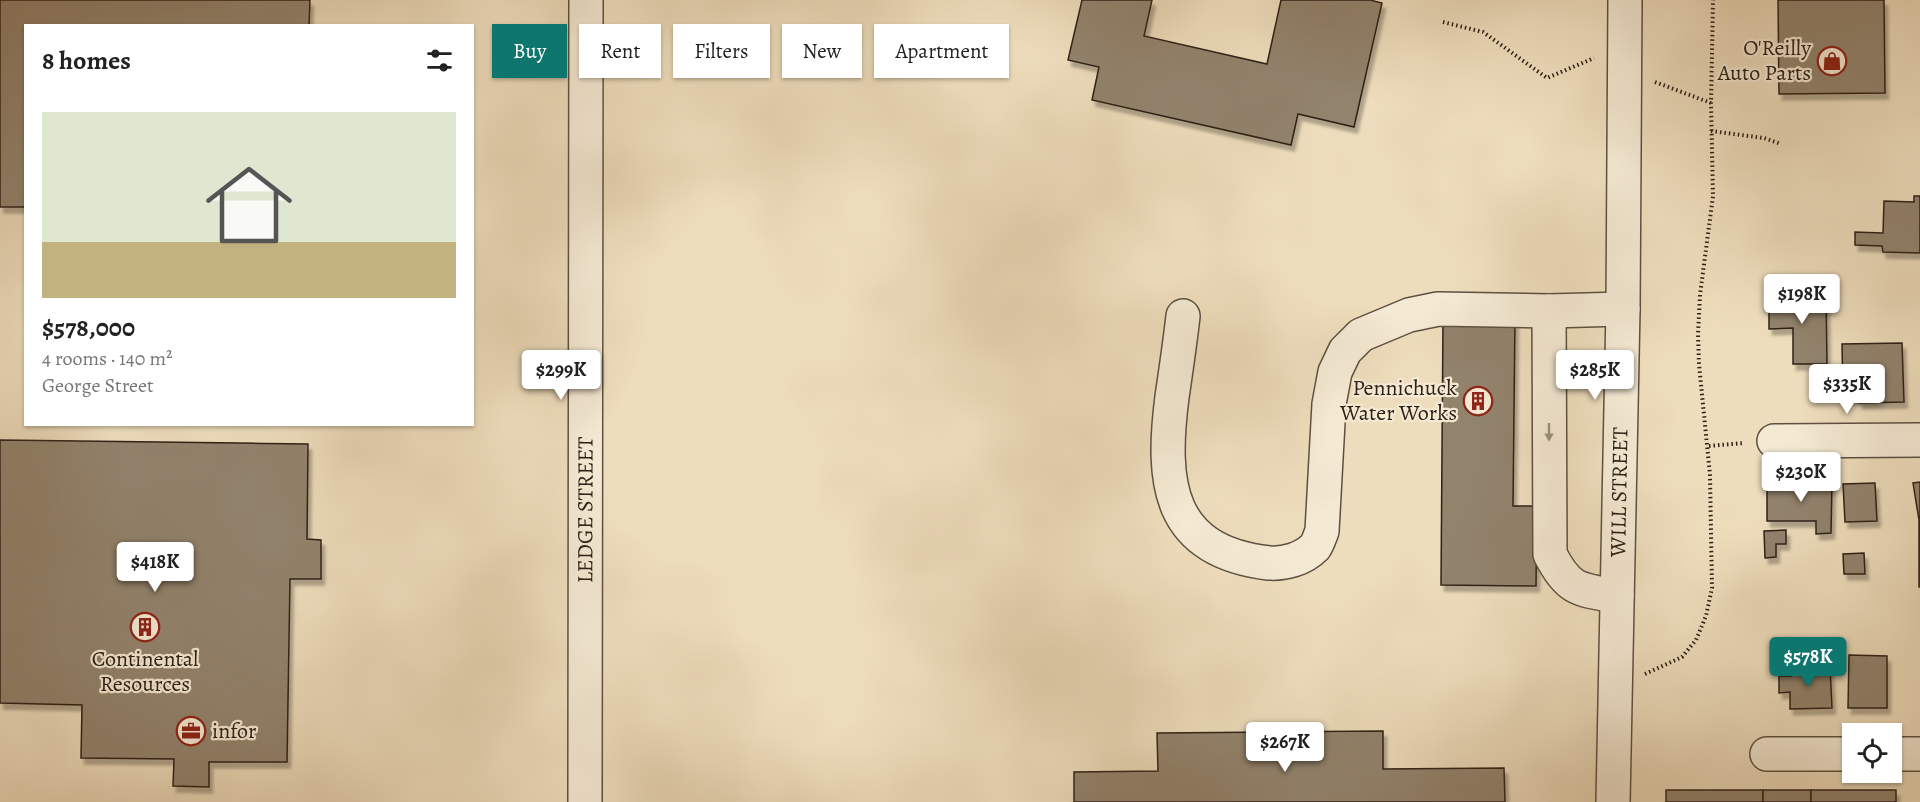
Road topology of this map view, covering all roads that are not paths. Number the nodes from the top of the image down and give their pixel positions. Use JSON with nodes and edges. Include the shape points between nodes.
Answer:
{"nodes":[{"id":1,"x":586,"y":0,"type":"edge"},
{"id":2,"x":1625,"y":0,"type":"edge"},
{"id":3,"x":1623,"y":309,"type":"junction"},
{"id":4,"x":1549,"y":311,"type":"junction"},
{"id":5,"x":1183,"y":316,"type":"dead end"},
{"id":6,"x":1920,"y":440,"type":"edge"},
{"id":7,"x":1774,"y":441,"type":"dead end"},
{"id":8,"x":1617,"y":596,"type":"junction"},
{"id":9,"x":1767,"y":754,"type":"dead end"},
{"id":10,"x":1842,"y":754,"type":"edge"},
{"id":11,"x":1902,"y":754,"type":"edge"},
{"id":12,"x":1920,"y":754,"type":"edge"},
{"id":13,"x":585,"y":802,"type":"edge"},
{"id":14,"x":1613,"y":802,"type":"edge"}],
"edges":[{"from":1,"to":13,"type":"street","name":"LEDGE STREET"},
{"from":2,"to":3,"type":"street","name":"WILL STREET"},
{"from":3,"to":4,"type":"street"},
{"from":3,"to":8,"type":"street","name":"WILL STREET"},
{"from":4,"to":5,"type":"street","via":[[1438,309],[1409,315],[1361,335],[1345,351],[1335,372],[1329,404],[1322,531],[1316,546],[1298,559],[1276,564],[1216,549],[1190,529],[1175,504],[1168,474],[1167,436]]},
{"from":4,"to":8,"type":"street","one_way":true,"via":[[1550,554],[1573,586]]},
{"from":6,"to":7,"type":"street"},
{"from":8,"to":14,"type":"street","name":"WILL STREET"},
{"from":9,"to":10,"type":"street"},
{"from":11,"to":12,"type":"street"}]}
